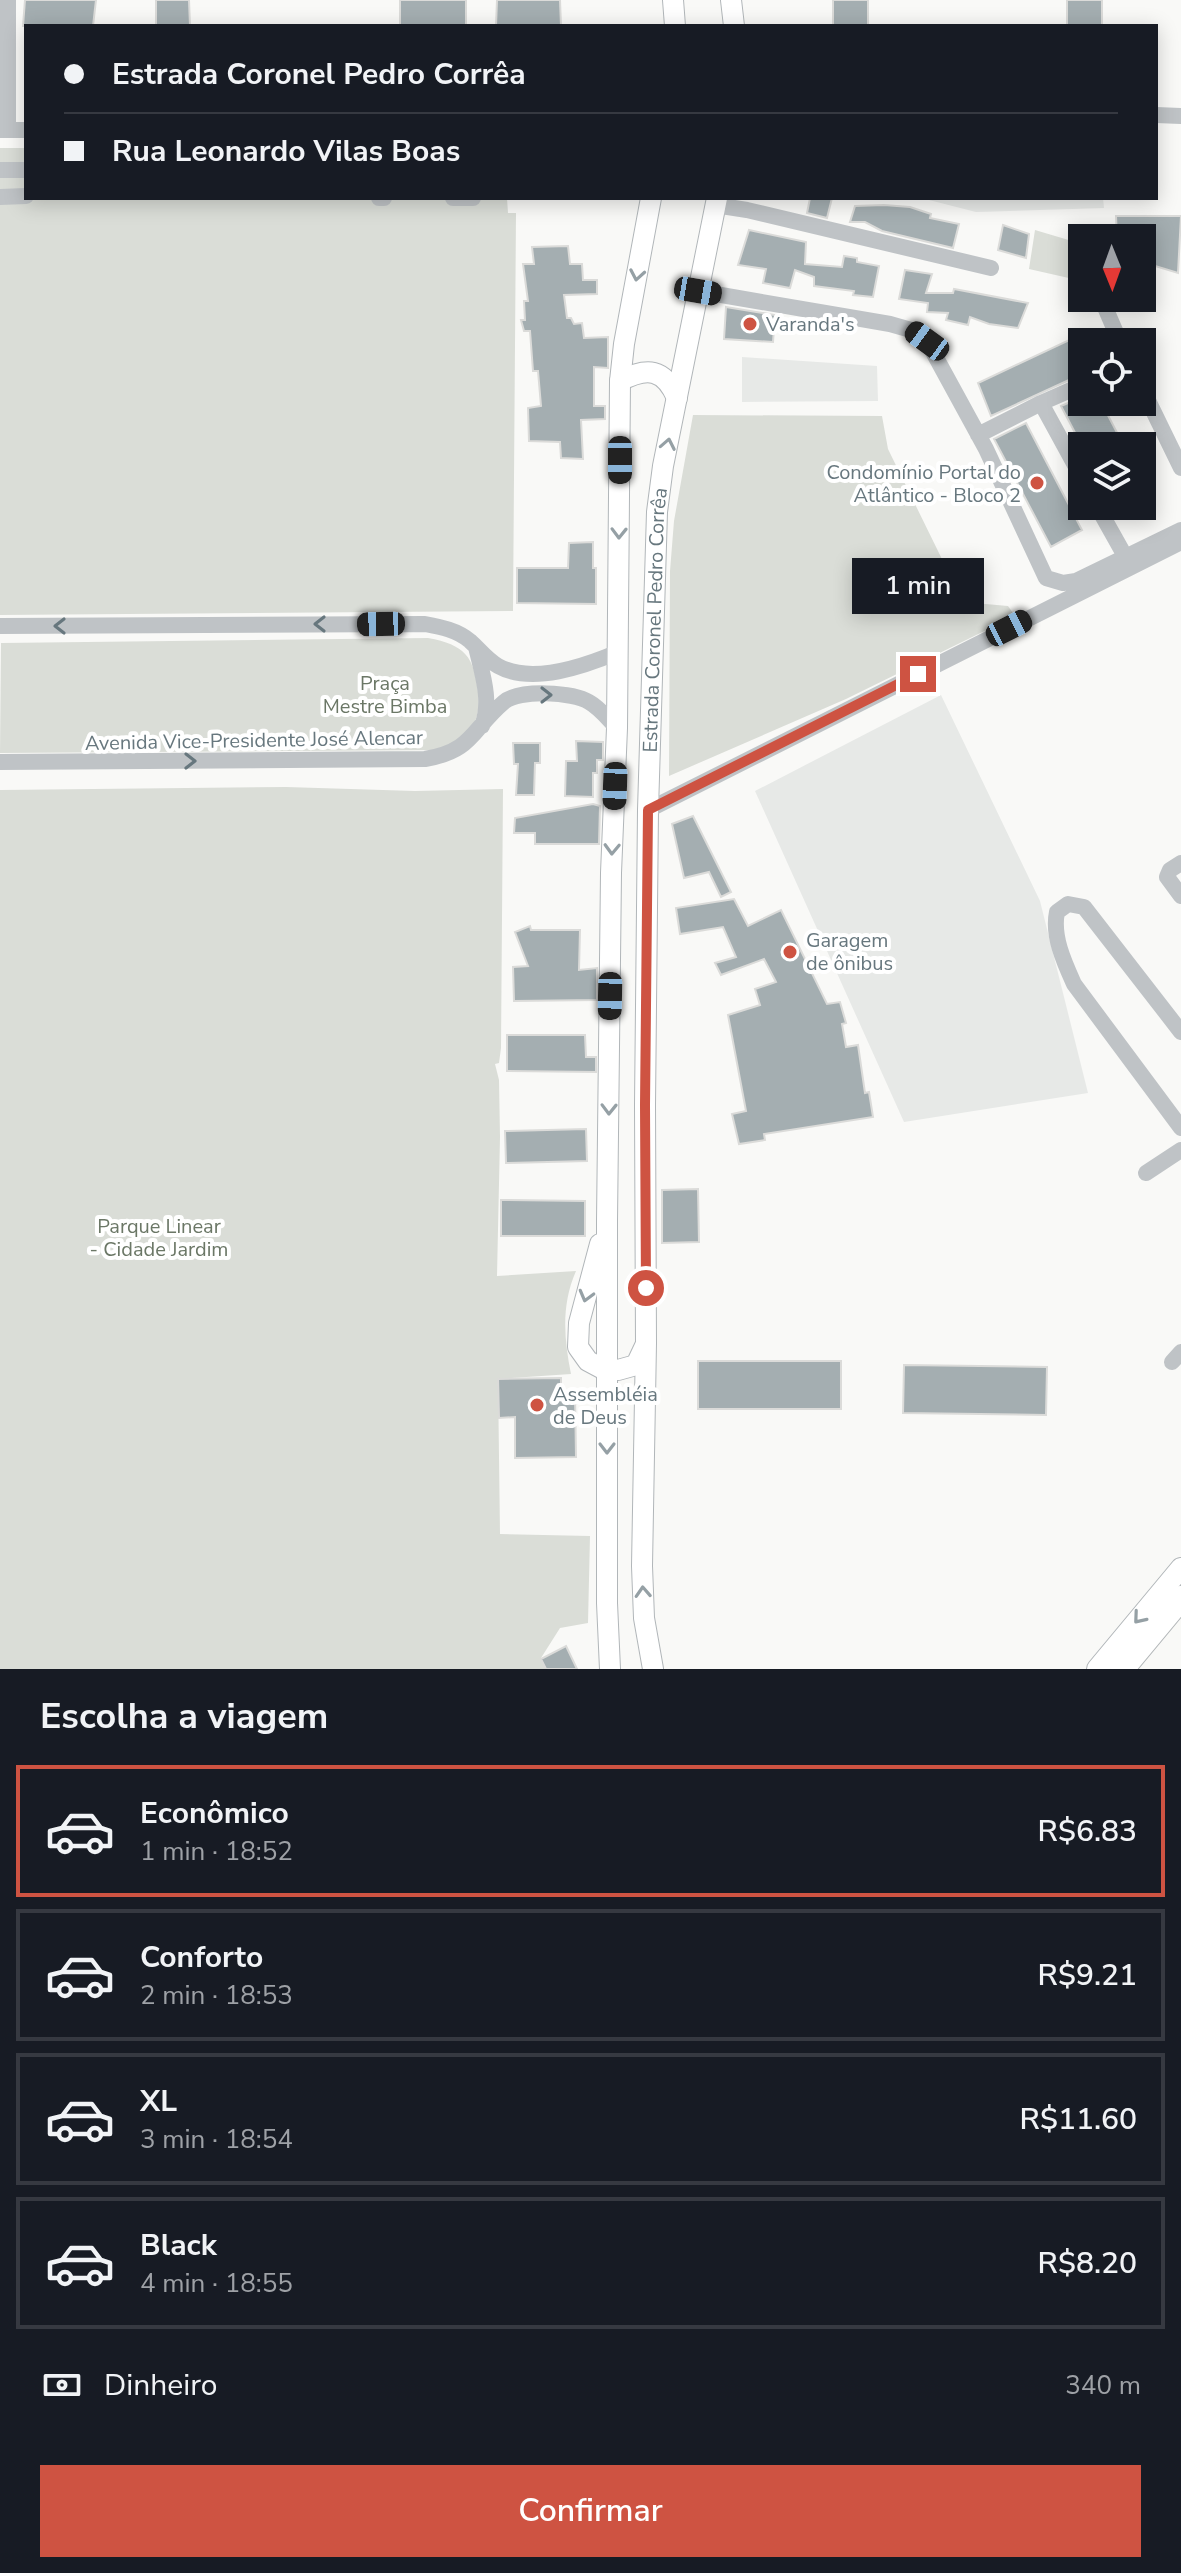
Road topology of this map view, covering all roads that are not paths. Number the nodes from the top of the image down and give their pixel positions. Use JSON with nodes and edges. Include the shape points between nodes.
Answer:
{"nodes":[{"id":1,"x":8,"y":0,"type":"edge"},
{"id":2,"x":673,"y":0,"type":"edge"},
{"id":3,"x":731,"y":0,"type":"edge"},
{"id":4,"x":675,"y":24,"type":"edge"},
{"id":5,"x":734,"y":24,"type":"edge"},
{"id":6,"x":1158,"y":115,"type":"edge"},
{"id":7,"x":1181,"y":116,"type":"edge"},
{"id":8,"x":24,"y":120,"type":"edge"},
{"id":9,"x":5,"y":126,"type":"edge"},
{"id":10,"x":0,"y":170,"type":"edge"},
{"id":11,"x":24,"y":170,"type":"edge"},
{"id":12,"x":24,"y":196,"type":"edge"},
{"id":13,"x":0,"y":197,"type":"edge"},
{"id":14,"x":651,"y":200,"type":"edge"},
{"id":15,"x":716,"y":201,"type":"edge"},
{"id":16,"x":991,"y":268,"type":"dead end"},
{"id":17,"x":698,"y":291,"type":"junction"},
{"id":18,"x":620,"y":381,"type":"junction"},
{"id":19,"x":1068,"y":391,"type":"edge"},
{"id":20,"x":677,"y":398,"type":"junction"},
{"id":21,"x":1041,"y":403,"type":"junction"},
{"id":22,"x":1156,"y":416,"type":"edge"},
{"id":23,"x":978,"y":435,"type":"junction"},
{"id":24,"x":1068,"y":452,"type":"edge"},
{"id":25,"x":1181,"y":468,"type":"edge"},
{"id":26,"x":1105,"y":520,"type":"edge"},
{"id":27,"x":1181,"y":530,"type":"edge"},
{"id":28,"x":1181,"y":542,"type":"edge"},
{"id":29,"x":1128,"y":562,"type":"junction"},
{"id":30,"x":0,"y":626,"type":"edge"},
{"id":31,"x":476,"y":647,"type":"junction"},
{"id":32,"x":618,"y":652,"type":"junction"},
{"id":33,"x":481,"y":728,"type":"junction"},
{"id":34,"x":617,"y":728,"type":"junction"},
{"id":35,"x":0,"y":762,"type":"edge"},
{"id":36,"x":648,"y":810,"type":"junction"},
{"id":37,"x":1181,"y":863,"type":"edge"},
{"id":38,"x":1181,"y":896,"type":"edge"},
{"id":39,"x":1181,"y":1032,"type":"edge"},
{"id":40,"x":1181,"y":1128,"type":"edge"},
{"id":41,"x":1181,"y":1150,"type":"edge"},
{"id":42,"x":1146,"y":1173,"type":"dead end"},
{"id":43,"x":607,"y":1221,"type":"junction"},
{"id":44,"x":646,"y":1343,"type":"junction"},
{"id":45,"x":608,"y":1370,"type":"junction"},
{"id":46,"x":1181,"y":1568,"type":"edge"},
{"id":47,"x":1181,"y":1598,"type":"edge"},
{"id":48,"x":610,"y":1669,"type":"edge"},
{"id":49,"x":653,"y":1669,"type":"edge"},
{"id":50,"x":1097,"y":1669,"type":"edge"},
{"id":51,"x":1122,"y":1669,"type":"edge"}],
"edges":[{"from":1,"to":9,"type":"street"},
{"from":2,"to":4,"type":"main road"},
{"from":3,"to":5,"type":"main road"},
{"from":6,"to":7,"type":"street"},
{"from":8,"to":9,"type":"street"},
{"from":10,"to":11,"type":"street"},
{"from":12,"to":13,"type":"street"},
{"from":14,"to":18,"type":"main road","name":"Estrada Coronel Pedro Corrêa","one_way":true},
{"from":15,"to":16,"type":"street"},
{"from":15,"to":17,"type":"main road","name":"Estrada Coronel Pedro Corrêa"},
{"from":17,"to":20,"type":"main road","name":"Estrada Coronel Pedro Corrêa"},
{"from":17,"to":23,"type":"street","via":[[911,330],[927,341]]},
{"from":18,"to":20,"type":"main road","via":[[657,374],[668,380]]},
{"from":18,"to":32,"type":"main road","name":"Estrada Coronel Pedro Corrêa","one_way":true},
{"from":19,"to":21,"type":"street"},
{"from":36,"to":20,"type":"main road","name":"Estrada Coronel Pedro Corrêa","one_way":true,"via":[[657,512]]},
{"from":21,"to":23,"type":"street"},
{"from":21,"to":24,"type":"street"},
{"from":22,"to":25,"type":"street"},
{"from":23,"to":29,"type":"street","via":[[1046,578],[1076,581]]},
{"from":26,"to":29,"type":"street"},
{"from":27,"to":29,"type":"street"},
{"from":28,"to":29,"type":"street"},
{"from":29,"to":36,"type":"street"},
{"from":31,"to":30,"type":"street","one_way":true,"via":[[446,628],[425,624]]},
{"from":31,"to":32,"type":"street","via":[[498,666],[534,673],[581,667]]},
{"from":31,"to":33,"type":"street","via":[[486,692]]},
{"from":32,"to":34,"type":"main road","name":"Estrada Coronel Pedro Corrêa"},
{"from":33,"to":34,"type":"street","name":"Avenida Vice-Presidente José Alencar","one_way":true,"via":[[509,699],[539,694],[590,702]]},
{"from":35,"to":33,"type":"street","name":"Avenida Vice-Presidente José Alencar","one_way":true,"via":[[425,759],[458,750]]},
{"from":34,"to":43,"type":"main road","name":"Estrada Coronel Pedro Corrêa","one_way":true},
{"from":36,"to":44,"type":"main road","name":"Estrada Coronel Pedro Corrêa"},
{"from":37,"to":38,"type":"street","via":[[1167,877]]},
{"from":39,"to":40,"type":"street","via":[[1084,907],[1068,904],[1057,912],[1064,962],[1074,984]]},
{"from":41,"to":42,"type":"street"},
{"from":43,"to":45,"type":"main road","name":"Estrada Coronel Pedro Corrêa"},
{"from":43,"to":45,"type":"main road","one_way":true,"via":[[577,1336],[588,1361]]},
{"from":44,"to":45,"type":"main road","via":[[636,1365]]},
{"from":49,"to":44,"type":"main road","name":"Estrada Coronel Pedro Corrêa","one_way":true,"via":[[642,1566]]},
{"from":45,"to":48,"type":"main road","name":"Estrada Coronel Pedro Corrêa","one_way":true},
{"from":46,"to":50,"type":"main road","one_way":true},
{"from":47,"to":51,"type":"highway"}]}
